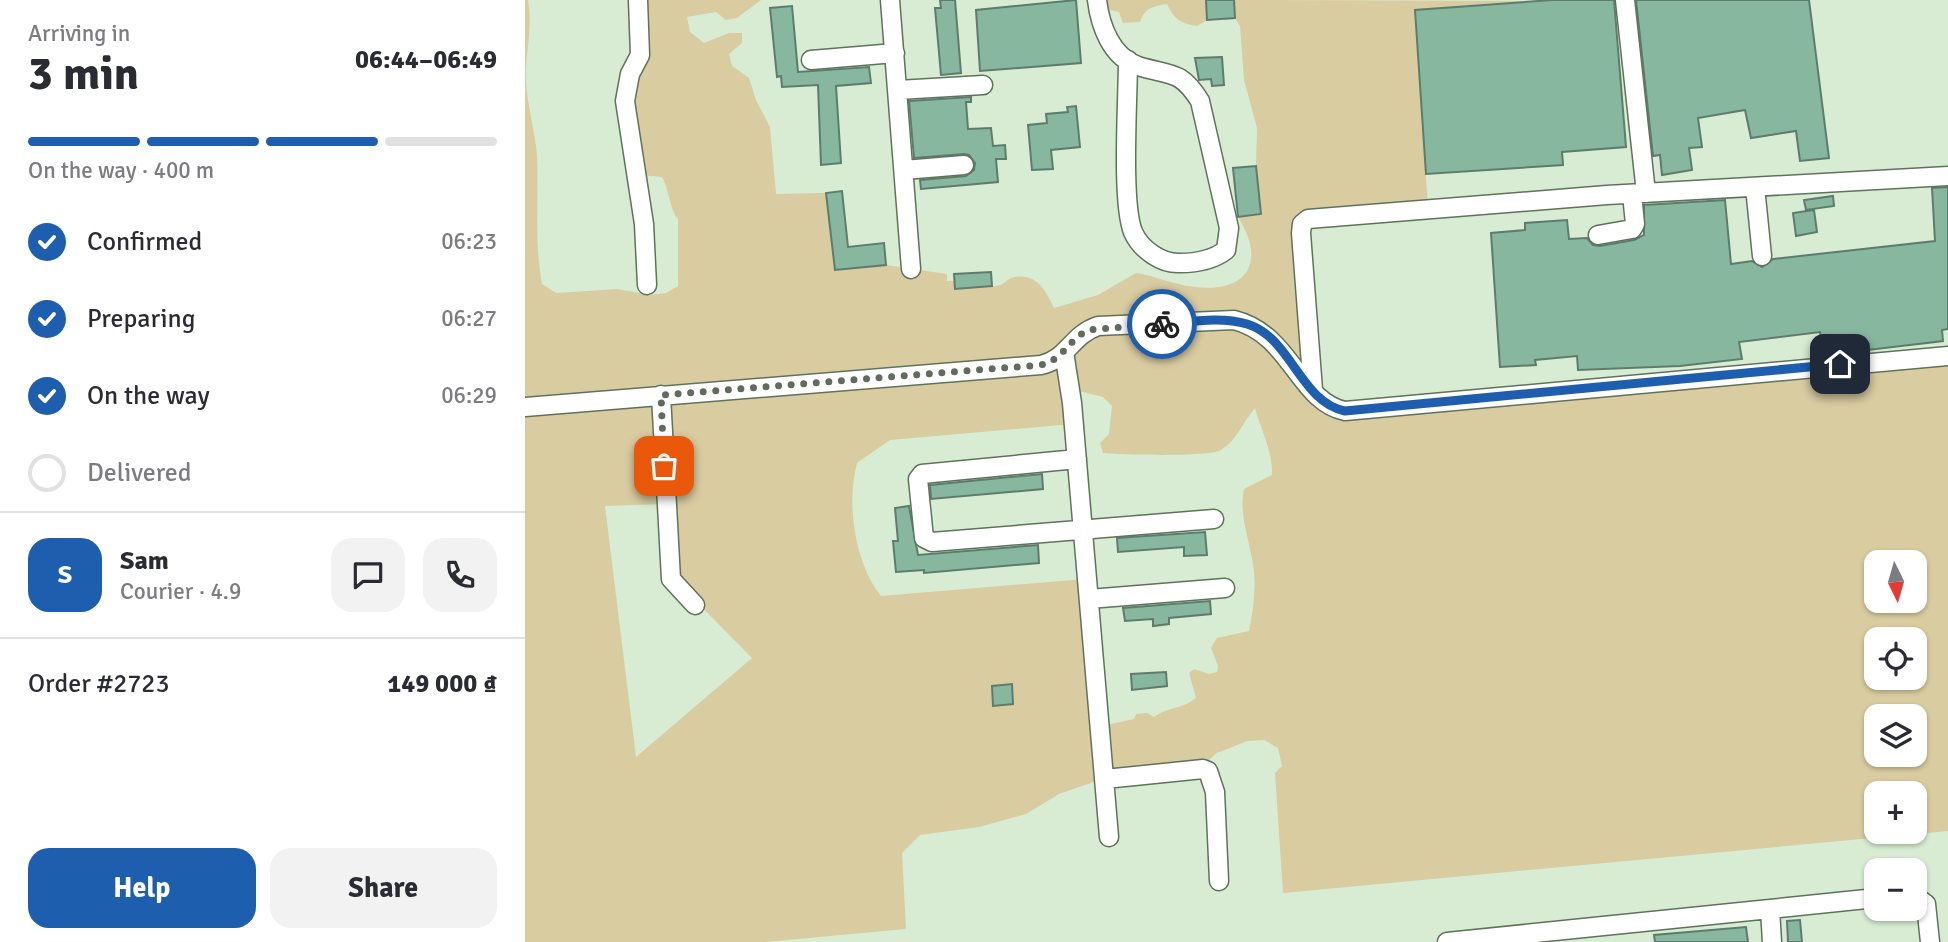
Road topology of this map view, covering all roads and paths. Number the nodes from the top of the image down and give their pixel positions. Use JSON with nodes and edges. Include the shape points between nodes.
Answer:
{"nodes":[{"id":1,"x":638,"y":0,"type":"edge"},
{"id":2,"x":890,"y":0,"type":"edge"},
{"id":3,"x":1097,"y":0,"type":"edge"},
{"id":4,"x":1625,"y":0,"type":"edge"},
{"id":5,"x":895,"y":53,"type":"junction"},
{"id":6,"x":811,"y":60,"type":"dead end"},
{"id":7,"x":1128,"y":60,"type":"junction"},
{"id":8,"x":983,"y":85,"type":"dead end"},
{"id":9,"x":898,"y":90,"type":"junction"},
{"id":10,"x":964,"y":165,"type":"dead end"},
{"id":11,"x":904,"y":170,"type":"junction"},
{"id":12,"x":1948,"y":176,"type":"edge"},
{"id":13,"x":1755,"y":187,"type":"junction"},
{"id":14,"x":1639,"y":193,"type":"junction"},
{"id":15,"x":1598,"y":235,"type":"dead end"},
{"id":16,"x":1762,"y":256,"type":"dead end"},
{"id":17,"x":911,"y":269,"type":"dead end"},
{"id":18,"x":647,"y":285,"type":"dead end"},
{"id":19,"x":1064,"y":352,"type":"junction"},
{"id":20,"x":1948,"y":356,"type":"edge"},
{"id":21,"x":1313,"y":390,"type":"junction"},
{"id":22,"x":661,"y":395,"type":"junction"},
{"id":23,"x":525,"y":407,"type":"edge"},
{"id":24,"x":1077,"y":459,"type":"junction"},
{"id":25,"x":1214,"y":519,"type":"dead end"},
{"id":26,"x":1083,"y":531,"type":"junction"},
{"id":27,"x":1225,"y":588,"type":"dead end"},
{"id":28,"x":1089,"y":599,"type":"junction"},
{"id":29,"x":695,"y":605,"type":"dead end"},
{"id":30,"x":1105,"y":779,"type":"junction"},
{"id":31,"x":1109,"y":837,"type":"dead end"},
{"id":32,"x":1219,"y":881,"type":"dead end"},
{"id":33,"x":1864,"y":899,"type":"edge"},
{"id":34,"x":1770,"y":909,"type":"junction"},
{"id":35,"x":1927,"y":914,"type":"edge"},
{"id":36,"x":1458,"y":942,"type":"edge"},
{"id":37,"x":1772,"y":942,"type":"edge"},
{"id":38,"x":1930,"y":942,"type":"edge"}],
"edges":[{"from":1,"to":18,"type":"street","via":[[640,55],[630,74],[625,101],[644,224]]},
{"from":2,"to":5,"type":"street"},
{"from":3,"to":7,"type":"street","via":[[1107,38]]},
{"from":4,"to":14,"type":"street"},
{"from":5,"to":6,"type":"street"},
{"from":5,"to":9,"type":"street"},
{"from":7,"to":7,"type":"street","via":[[1179,76],[1200,101],[1229,228],[1226,250],[1219,256],[1172,264],[1151,253],[1133,232],[1128,186]]},
{"from":8,"to":9,"type":"street"},
{"from":9,"to":11,"type":"street"},
{"from":10,"to":11,"type":"street"},
{"from":11,"to":17,"type":"street"},
{"from":12,"to":13,"type":"street"},
{"from":13,"to":14,"type":"street"},
{"from":13,"to":16,"type":"street"},
{"from":14,"to":15,"type":"street","via":[[1632,229]]},
{"from":14,"to":21,"type":"street","via":[[1308,219],[1301,233]]},
{"from":19,"to":21,"type":"street","via":[[1078,335],[1098,326],[1234,320],[1267,334]]},
{"from":19,"to":22,"type":"street","via":[[1041,365]]},
{"from":19,"to":24,"type":"street"},
{"from":20,"to":21,"type":"street","via":[[1362,411],[1330,408]]},
{"from":22,"to":23,"type":"street"},
{"from":22,"to":29,"type":"street","via":[[671,579]]},
{"from":24,"to":26,"type":"street"},
{"from":24,"to":26,"type":"street","via":[[922,474],[918,480],[924,538],[932,542]]},
{"from":25,"to":26,"type":"street"},
{"from":26,"to":28,"type":"street"},
{"from":27,"to":28,"type":"street"},
{"from":28,"to":30,"type":"street"},
{"from":30,"to":31,"type":"street"},
{"from":30,"to":32,"type":"street","via":[[1208,771],[1215,792]]},
{"from":33,"to":34,"type":"street"},
{"from":34,"to":36,"type":"street"},
{"from":34,"to":37,"type":"street"},
{"from":35,"to":38,"type":"street"}]}
